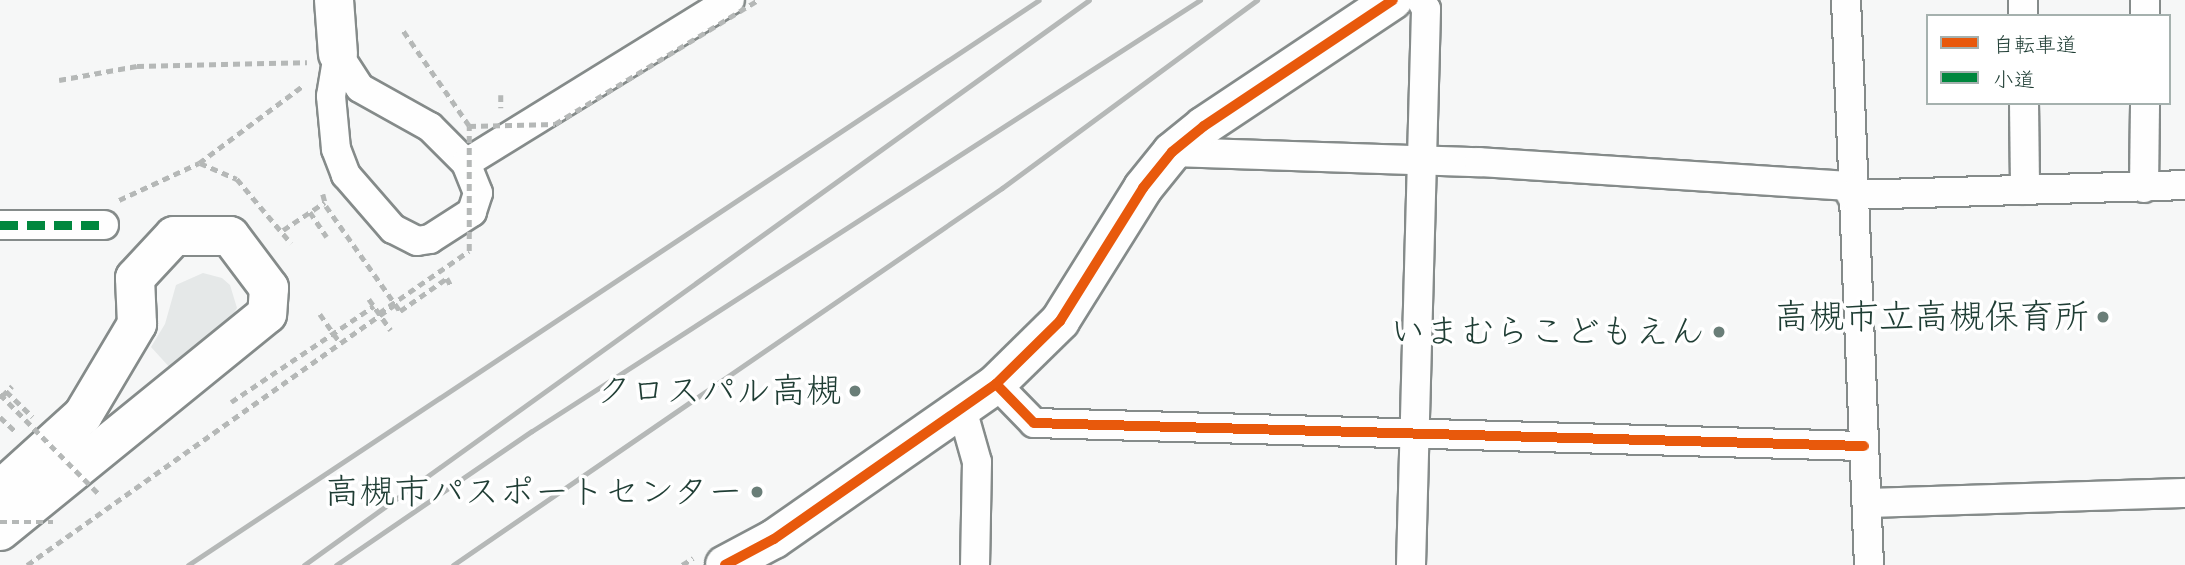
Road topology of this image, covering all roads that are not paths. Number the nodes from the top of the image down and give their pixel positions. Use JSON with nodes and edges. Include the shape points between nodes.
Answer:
{"nodes":[{"id":1,"x":334,"y":0,"type":"edge"},
{"id":2,"x":730,"y":0,"type":"edge"},
{"id":3,"x":1393,"y":0,"type":"edge"},
{"id":4,"x":1421,"y":0,"type":"edge"},
{"id":5,"x":1846,"y":0,"type":"edge"},
{"id":6,"x":323,"y":58,"type":"junction"},
{"id":7,"x":2024,"y":105,"type":"edge"},
{"id":8,"x":2144,"y":105,"type":"edge"},
{"id":9,"x":1172,"y":152,"type":"junction"},
{"id":10,"x":1422,"y":162,"type":"junction"},
{"id":11,"x":466,"y":163,"type":"junction"},
{"id":12,"x":2185,"y":185,"type":"edge"},
{"id":13,"x":2144,"y":188,"type":"junction"},
{"id":14,"x":1851,"y":190,"type":"junction"},
{"id":15,"x":2025,"y":190,"type":"junction"},
{"id":16,"x":0,"y":225,"type":"edge"},
{"id":17,"x":104,"y":225,"type":"road end"},
{"id":18,"x":996,"y":384,"type":"junction"},
{"id":19,"x":962,"y":409,"type":"junction"},
{"id":20,"x":1415,"y":434,"type":"junction"},
{"id":21,"x":1864,"y":446,"type":"junction"},
{"id":22,"x":0,"y":490,"type":"edge"},
{"id":23,"x":2185,"y":493,"type":"edge"},
{"id":24,"x":1867,"y":503,"type":"junction"},
{"id":25,"x":0,"y":531,"type":"edge"},
{"id":26,"x":737,"y":563,"type":"edge"},
{"id":27,"x":975,"y":565,"type":"edge"},
{"id":28,"x":1411,"y":565,"type":"edge"},
{"id":29,"x":1870,"y":565,"type":"edge"}],
"edges":[{"from":1,"to":6,"type":"street"},
{"from":2,"to":11,"type":"street"},
{"from":3,"to":9,"type":"street"},
{"from":4,"to":10,"type":"street","via":[[1426,9]]},
{"from":5,"to":14,"type":"street"},
{"from":6,"to":11,"type":"street","via":[[360,88],[430,127]]},
{"from":6,"to":11,"type":"street","via":[[336,149],[346,175],[393,229],[417,241],[430,239],[472,212],[478,193]]},
{"from":7,"to":15,"type":"street"},
{"from":8,"to":13,"type":"street"},
{"from":9,"to":10,"type":"street"},
{"from":9,"to":18,"type":"street","via":[[1143,188],[1060,321]]},
{"from":10,"to":14,"type":"street"},
{"from":10,"to":20,"type":"street"},
{"from":12,"to":13,"type":"street"},
{"from":13,"to":15,"type":"street"},
{"from":14,"to":15,"type":"street"},
{"from":14,"to":21,"type":"street"},
{"from":16,"to":17,"type":"street"},
{"from":18,"to":19,"type":"street"},
{"from":18,"to":20,"type":"street","via":[[1034,423]]},
{"from":19,"to":26,"type":"street"},
{"from":19,"to":27,"type":"street","via":[[977,462]]},
{"from":20,"to":21,"type":"street"},
{"from":20,"to":28,"type":"street"},
{"from":21,"to":24,"type":"street"},
{"from":22,"to":25,"type":"street","via":[[83,415],[137,324],[135,278],[174,236],[230,236],[269,288],[267,314]]},
{"from":23,"to":24,"type":"street"},
{"from":24,"to":29,"type":"street"}]}
